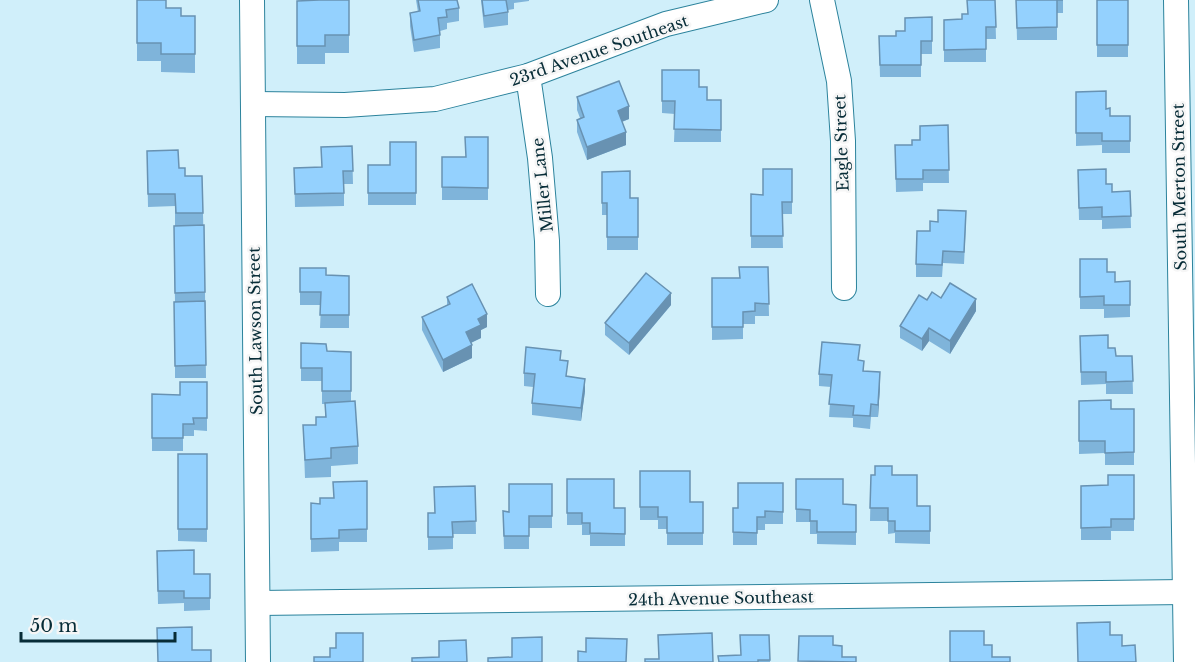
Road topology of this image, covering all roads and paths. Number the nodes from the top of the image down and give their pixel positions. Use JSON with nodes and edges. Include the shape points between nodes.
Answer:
{"nodes":[{"id":1,"x":252,"y":0,"type":"edge"},
{"id":2,"x":766,"y":0,"type":"edge"},
{"id":3,"x":822,"y":0,"type":"edge"},
{"id":4,"x":1176,"y":0,"type":"edge"},
{"id":5,"x":528,"y":76,"type":"junction"},
{"id":6,"x":253,"y":104,"type":"junction"},
{"id":7,"x":844,"y":288,"type":"dead end"},
{"id":8,"x":548,"y":294,"type":"dead end"},
{"id":9,"x":1185,"y":592,"type":"junction"},
{"id":10,"x":258,"y":603,"type":"junction"},
{"id":11,"x":258,"y":662,"type":"edge"},
{"id":12,"x":1186,"y":662,"type":"edge"}],
"edges":[{"from":1,"to":6,"type":"street","name":"South Lawson Street"},
{"from":2,"to":5,"type":"street","name":"23rd Avenue Southeast","via":[[666,24]]},
{"from":3,"to":7,"type":"street","name":"Eagle Street","via":[[839,81]]},
{"from":4,"to":9,"type":"street","name":"South Merton Street"},
{"from":5,"to":6,"type":"street","name":"23rd Avenue Southeast","via":[[435,99],[345,105]]},
{"from":5,"to":8,"type":"street","name":"Miller Lane","via":[[540,158]]},
{"from":6,"to":10,"type":"street","name":"South Lawson Street"},
{"from":9,"to":10,"type":"street","name":"24th Avenue Southeast"},
{"from":9,"to":12,"type":"street","name":"South Merton Street"},
{"from":10,"to":11,"type":"street","name":"South Lawson Street"}]}
